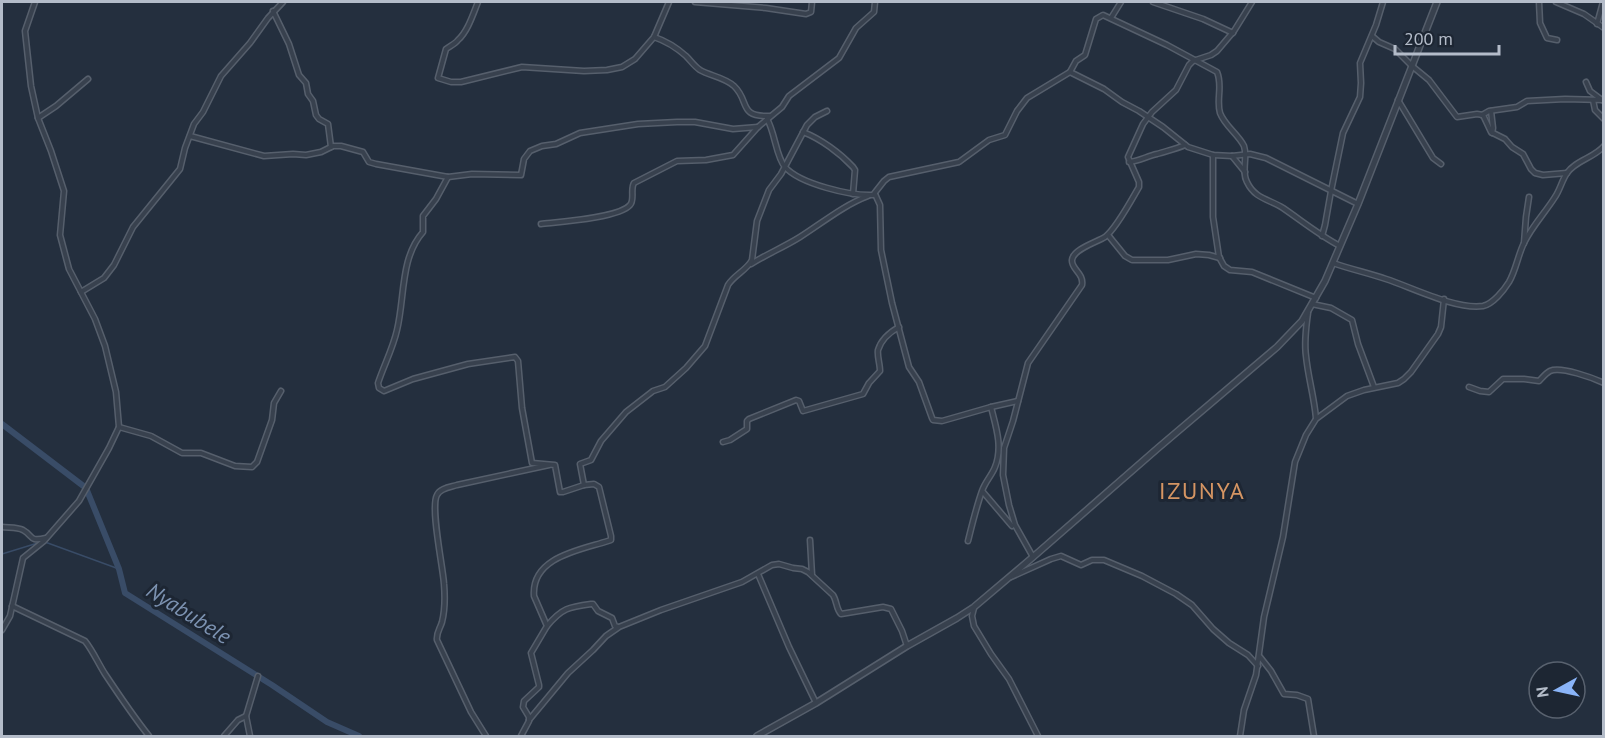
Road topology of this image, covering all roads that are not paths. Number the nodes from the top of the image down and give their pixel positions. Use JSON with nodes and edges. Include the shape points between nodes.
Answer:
{"nodes":[{"id":1,"x":34,"y":2,"type":"edge"},
{"id":2,"x":283,"y":2,"type":"edge"},
{"id":3,"x":478,"y":2,"type":"edge"},
{"id":4,"x":669,"y":2,"type":"edge"},
{"id":5,"x":695,"y":2,"type":"edge"},
{"id":6,"x":712,"y":2,"type":"edge"},
{"id":7,"x":813,"y":2,"type":"edge"},
{"id":8,"x":875,"y":2,"type":"edge"},
{"id":9,"x":1121,"y":2,"type":"edge"},
{"id":10,"x":1153,"y":2,"type":"edge"},
{"id":11,"x":1252,"y":2,"type":"edge"},
{"id":12,"x":1383,"y":2,"type":"edge"},
{"id":13,"x":1437,"y":2,"type":"edge"},
{"id":14,"x":1539,"y":2,"type":"edge"},
{"id":15,"x":1556,"y":2,"type":"edge"},
{"id":16,"x":1603,"y":2,"type":"edge"},
{"id":17,"x":273,"y":11,"type":"junction"},
{"id":18,"x":1112,"y":18,"type":"junction"},
{"id":19,"x":1597,"y":24,"type":"junction"},
{"id":20,"x":1604,"y":27,"type":"edge"},
{"id":21,"x":1233,"y":33,"type":"junction"},
{"id":22,"x":1372,"y":36,"type":"junction"},
{"id":23,"x":654,"y":37,"type":"junction"},
{"id":24,"x":1557,"y":40,"type":"dead end"},
{"id":25,"x":1193,"y":61,"type":"junction"},
{"id":26,"x":1412,"y":66,"type":"junction"},
{"id":27,"x":1070,"y":72,"type":"junction"},
{"id":28,"x":88,"y":80,"type":"dead end"},
{"id":29,"x":1586,"y":82,"type":"dead end"},
{"id":30,"x":1398,"y":99,"type":"junction"},
{"id":31,"x":1593,"y":100,"type":"junction"},
{"id":32,"x":1603,"y":100,"type":"edge"},
{"id":33,"x":827,"y":111,"type":"dead end"},
{"id":34,"x":1491,"y":111,"type":"junction"},
{"id":35,"x":1482,"y":115,"type":"junction"},
{"id":36,"x":1148,"y":117,"type":"junction"},
{"id":37,"x":38,"y":118,"type":"junction"},
{"id":38,"x":769,"y":118,"type":"junction"},
{"id":39,"x":1604,"y":119,"type":"edge"},
{"id":40,"x":758,"y":127,"type":"junction"},
{"id":41,"x":803,"y":132,"type":"junction"},
{"id":42,"x":1492,"y":133,"type":"junction"},
{"id":43,"x":190,"y":136,"type":"junction"},
{"id":44,"x":1185,"y":145,"type":"junction"},
{"id":45,"x":1604,"y":146,"type":"edge"},
{"id":46,"x":331,"y":147,"type":"junction"},
{"id":47,"x":1246,"y":154,"type":"junction"},
{"id":48,"x":1213,"y":155,"type":"junction"},
{"id":49,"x":1232,"y":156,"type":"junction"},
{"id":50,"x":1129,"y":162,"type":"junction"},
{"id":51,"x":1441,"y":164,"type":"dead end"},
{"id":52,"x":784,"y":166,"type":"junction"},
{"id":53,"x":1245,"y":172,"type":"junction"},
{"id":54,"x":1567,"y":173,"type":"junction"},
{"id":55,"x":448,"y":177,"type":"junction"},
{"id":56,"x":1331,"y":190,"type":"junction"},
{"id":57,"x":853,"y":194,"type":"junction"},
{"id":58,"x":873,"y":195,"type":"junction"},
{"id":59,"x":1529,"y":197,"type":"dead end"},
{"id":60,"x":1358,"y":204,"type":"junction"},
{"id":61,"x":541,"y":224,"type":"dead end"},
{"id":62,"x":1108,"y":235,"type":"junction"},
{"id":63,"x":1322,"y":237,"type":"junction"},
{"id":64,"x":1524,"y":243,"type":"junction"},
{"id":65,"x":1340,"y":246,"type":"junction"},
{"id":66,"x":1220,"y":258,"type":"junction"},
{"id":67,"x":1333,"y":263,"type":"junction"},
{"id":68,"x":750,"y":265,"type":"junction"},
{"id":69,"x":81,"y":292,"type":"junction"},
{"id":70,"x":1444,"y":299,"type":"junction"},
{"id":71,"x":1314,"y":301,"type":"junction"},
{"id":72,"x":1308,"y":311,"type":"junction"},
{"id":73,"x":899,"y":327,"type":"junction"},
{"id":74,"x":1604,"y":383,"type":"edge"},
{"id":75,"x":1374,"y":387,"type":"junction"},
{"id":76,"x":1469,"y":387,"type":"dead end"},
{"id":77,"x":281,"y":391,"type":"dead end"},
{"id":78,"x":1018,"y":401,"type":"junction"},
{"id":79,"x":991,"y":407,"type":"junction"},
{"id":80,"x":1316,"y":419,"type":"junction"},
{"id":81,"x":119,"y":427,"type":"junction"},
{"id":82,"x":723,"y":442,"type":"dead end"},
{"id":83,"x":553,"y":464,"type":"junction"},
{"id":84,"x":584,"y":485,"type":"junction"},
{"id":85,"x":982,"y":491,"type":"junction"},
{"id":86,"x":1012,"y":526,"type":"dead end"},
{"id":87,"x":2,"y":527,"type":"edge"},
{"id":88,"x":47,"y":538,"type":"junction"},
{"id":89,"x":810,"y":540,"type":"dead end"},
{"id":90,"x":968,"y":541,"type":"dead end"},
{"id":91,"x":1033,"y":557,"type":"junction"},
{"id":92,"x":758,"y":574,"type":"junction"},
{"id":93,"x":813,"y":576,"type":"junction"},
{"id":94,"x":1005,"y":580,"type":"junction"},
{"id":95,"x":12,"y":606,"type":"junction"},
{"id":96,"x":974,"y":607,"type":"junction"},
{"id":97,"x":547,"y":626,"type":"junction"},
{"id":98,"x":619,"y":627,"type":"junction"},
{"id":99,"x":2,"y":630,"type":"edge"},
{"id":100,"x":907,"y":646,"type":"junction"},
{"id":101,"x":1259,"y":656,"type":"junction"},
{"id":102,"x":1258,"y":666,"type":"junction"},
{"id":103,"x":258,"y":676,"type":"dead end"},
{"id":104,"x":816,"y":703,"type":"junction"},
{"id":105,"x":246,"y":716,"type":"junction"},
{"id":106,"x":529,"y":721,"type":"junction"},
{"id":107,"x":147,"y":735,"type":"edge"},
{"id":108,"x":141,"y":736,"type":"edge"},
{"id":109,"x":224,"y":736,"type":"edge"},
{"id":110,"x":250,"y":736,"type":"edge"},
{"id":111,"x":486,"y":736,"type":"edge"},
{"id":112,"x":521,"y":736,"type":"edge"},
{"id":113,"x":757,"y":736,"type":"edge"},
{"id":114,"x":1038,"y":736,"type":"edge"},
{"id":115,"x":1240,"y":736,"type":"edge"},
{"id":116,"x":1314,"y":736,"type":"edge"}],
"edges":[{"from":1,"to":37,"type":"street","via":[[25,31]]},
{"from":2,"to":17,"type":"street"},
{"from":3,"to":23,"type":"street","via":[[460,38],[446,49],[438,78],[461,82],[522,67],[613,69],[635,59]]},
{"from":4,"to":23,"type":"street"},
{"from":5,"to":6,"type":"street"},
{"from":6,"to":7,"type":"street","via":[[806,14],[811,12]]},
{"from":8,"to":38,"type":"street","via":[[874,12],[856,28],[839,58],[789,96]]},
{"from":9,"to":18,"type":"street"},
{"from":10,"to":21,"type":"street"},
{"from":11,"to":21,"type":"street"},
{"from":12,"to":22,"type":"street"},
{"from":13,"to":26,"type":"street"},
{"from":14,"to":24,"type":"street","via":[[1545,34]]},
{"from":15,"to":19,"type":"street"},
{"from":16,"to":19,"type":"street"},
{"from":17,"to":43,"type":"street","via":[[221,76]]},
{"from":17,"to":46,"type":"street","via":[[316,115],[328,125]]},
{"from":18,"to":25,"type":"street"},
{"from":18,"to":27,"type":"street","via":[[1103,15],[1096,19],[1085,55]]},
{"from":19,"to":20,"type":"street"},
{"from":21,"to":25,"type":"street","via":[[1211,56]]},
{"from":22,"to":26,"type":"street","via":[[1395,49]]},
{"from":22,"to":56,"type":"street","via":[[1360,63],[1360,97],[1343,133]]},
{"from":23,"to":38,"type":"street","via":[[680,51],[699,70],[734,86],[750,113]]},
{"from":25,"to":36,"type":"street","via":[[1176,90]]},
{"from":25,"to":47,"type":"street","via":[[1216,72],[1220,81],[1220,114]]},
{"from":26,"to":30,"type":"street"},
{"from":26,"to":35,"type":"street","via":[[1429,80],[1458,117]]},
{"from":27,"to":36,"type":"street"},
{"from":27,"to":58,"type":"street","via":[[1028,98],[1004,136],[988,140],[958,162],[889,177]]},
{"from":28,"to":37,"type":"street"},
{"from":29,"to":32,"type":"street","via":[[1590,91]]},
{"from":30,"to":51,"type":"street","via":[[1433,158]]},
{"from":30,"to":60,"type":"street"},
{"from":31,"to":32,"type":"street"},
{"from":31,"to":34,"type":"street","via":[[1533,101]]},
{"from":31,"to":39,"type":"street","via":[[1595,110]]},
{"from":33,"to":41,"type":"street","via":[[812,119]]},
{"from":34,"to":35,"type":"street"},
{"from":34,"to":42,"type":"street"},
{"from":35,"to":42,"type":"street"},
{"from":36,"to":44,"type":"street"},
{"from":36,"to":50,"type":"street","via":[[1128,153]]},
{"from":37,"to":69,"type":"street","via":[[64,191],[60,235],[69,269]]},
{"from":38,"to":40,"type":"street"},
{"from":38,"to":52,"type":"street"},
{"from":40,"to":55,"type":"street","via":[[733,129],[677,122],[603,129],[534,149],[526,154],[521,175]]},
{"from":40,"to":61,"type":"street","via":[[733,155],[677,161],[638,180],[632,186],[631,204],[626,208],[596,217]]},
{"from":41,"to":52,"type":"street"},
{"from":41,"to":57,"type":"street","via":[[853,167]]},
{"from":42,"to":54,"type":"street","via":[[1523,154],[1535,173]]},
{"from":43,"to":46,"type":"street","via":[[264,156],[306,155]]},
{"from":43,"to":69,"type":"street","via":[[180,169],[133,228],[114,265],[104,278]]},
{"from":44,"to":48,"type":"street"},
{"from":44,"to":50,"type":"street"},
{"from":45,"to":54,"type":"street"},
{"from":46,"to":55,"type":"street","via":[[363,152],[369,162],[376,164]]},
{"from":47,"to":49,"type":"street"},
{"from":47,"to":53,"type":"street"},
{"from":47,"to":56,"type":"street","via":[[1266,158]]},
{"from":48,"to":49,"type":"street"},
{"from":48,"to":66,"type":"street","via":[[1213,217]]},
{"from":49,"to":53,"type":"street"},
{"from":50,"to":62,"type":"street","via":[[1139,187]]},
{"from":52,"to":57,"type":"street","via":[[796,176]]},
{"from":52,"to":68,"type":"street","via":[[769,190],[758,221]]},
{"from":53,"to":63,"type":"street","via":[[1256,195],[1282,207]]},
{"from":54,"to":64,"type":"street"},
{"from":55,"to":83,"type":"street","via":[[423,216],[423,232],[412,249],[396,333],[378,386],[384,391],[468,364],[515,357],[531,461]]},
{"from":56,"to":60,"type":"street"},
{"from":56,"to":63,"type":"street"},
{"from":57,"to":58,"type":"street"},
{"from":58,"to":68,"type":"street","via":[[852,203]]},
{"from":58,"to":73,"type":"street","via":[[880,206],[881,250]]},
{"from":59,"to":64,"type":"street"},
{"from":60,"to":65,"type":"street"},
{"from":62,"to":66,"type":"street","via":[[1132,260],[1196,255]]},
{"from":62,"to":78,"type":"street","via":[[1072,258],[1082,285],[1028,363]]},
{"from":63,"to":65,"type":"street"},
{"from":64,"to":70,"type":"street","via":[[1510,280],[1488,304],[1468,306]]},
{"from":65,"to":67,"type":"street"},
{"from":66,"to":71,"type":"street","via":[[1230,270],[1252,272]]},
{"from":67,"to":70,"type":"street"},
{"from":67,"to":71,"type":"street"},
{"from":68,"to":84,"type":"street","via":[[728,285],[710,337],[700,353],[665,387],[629,409],[601,441],[591,460],[580,464]]},
{"from":69,"to":81,"type":"street","via":[[95,319],[113,375]]},
{"from":70,"to":75,"type":"street","via":[[1439,331],[1411,372],[1398,383]]},
{"from":71,"to":72,"type":"street"},
{"from":71,"to":75,"type":"street","via":[[1352,320]]},
{"from":72,"to":80,"type":"street","via":[[1306,357]]},
{"from":72,"to":91,"type":"street","via":[[1277,347]]},
{"from":73,"to":79,"type":"street","via":[[909,367],[933,420]]},
{"from":73,"to":82,"type":"street","via":[[880,346],[880,371],[863,394],[803,411],[799,401],[794,400],[747,420],[747,429]]},
{"from":74,"to":76,"type":"street","via":[[1558,370],[1535,382],[1503,379],[1490,392]]},
{"from":75,"to":80,"type":"street","via":[[1347,396]]},
{"from":77,"to":81,"type":"street","via":[[257,462],[252,466],[228,464],[201,453],[182,453],[151,436]]},
{"from":78,"to":79,"type":"street"},
{"from":78,"to":91,"type":"street","via":[[1004,447],[1003,475],[1015,525]]},
{"from":79,"to":85,"type":"street","via":[[998,450],[996,465]]},
{"from":80,"to":101,"type":"street","via":[[1295,462]]},
{"from":81,"to":88,"type":"street","via":[[79,501]]},
{"from":83,"to":84,"type":"street","via":[[560,492]]},
{"from":83,"to":111,"type":"street","via":[[443,489],[437,495],[444,600],[442,624],[436,636]]},
{"from":84,"to":97,"type":"street","via":[[599,487],[611,540],[561,556],[546,565],[538,576],[534,596]]},
{"from":85,"to":86,"type":"street"},
{"from":85,"to":90,"type":"street"},
{"from":87,"to":88,"type":"street","via":[[21,529],[30,538]]},
{"from":88,"to":95,"type":"street","via":[[23,558]]},
{"from":89,"to":93,"type":"street"},
{"from":91,"to":94,"type":"street"},
{"from":92,"to":93,"type":"street","via":[[778,564],[802,569]]},
{"from":92,"to":98,"type":"street"},
{"from":92,"to":104,"type":"street"},
{"from":93,"to":100,"type":"street","via":[[836,599],[841,614],[891,609]]},
{"from":94,"to":96,"type":"street"},
{"from":94,"to":102,"type":"street","via":[[1061,556],[1082,565],[1104,560],[1186,600],[1213,629]]},
{"from":95,"to":99,"type":"street"},
{"from":95,"to":107,"type":"street","via":[[85,641]]},
{"from":96,"to":100,"type":"street"},
{"from":96,"to":114,"type":"street","via":[[974,626],[1009,679]]},
{"from":97,"to":98,"type":"street","via":[[560,612],[578,604],[593,604]]},
{"from":97,"to":106,"type":"street","via":[[531,653],[539,687],[524,701]]},
{"from":98,"to":106,"type":"street","via":[[568,673]]},
{"from":100,"to":104,"type":"street"},
{"from":101,"to":102,"type":"street"},
{"from":101,"to":116,"type":"street","via":[[1284,694],[1308,699]]},
{"from":102,"to":115,"type":"street"},
{"from":103,"to":105,"type":"street"},
{"from":104,"to":113,"type":"street"},
{"from":105,"to":109,"type":"street"},
{"from":105,"to":110,"type":"street"},
{"from":106,"to":112,"type":"street"},
{"from":107,"to":108,"type":"street"}]}
